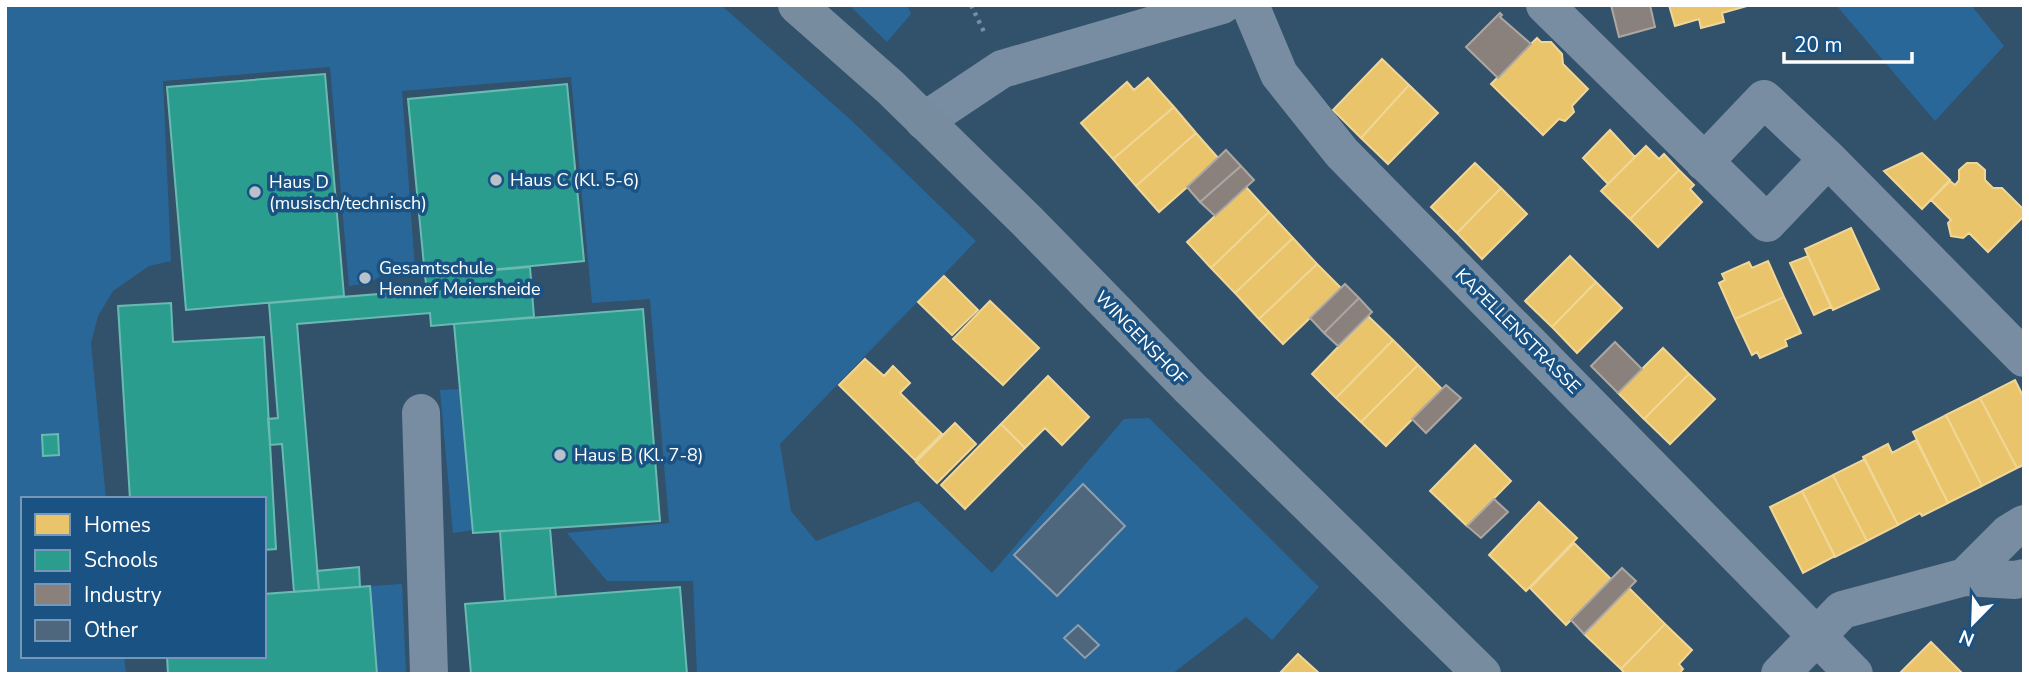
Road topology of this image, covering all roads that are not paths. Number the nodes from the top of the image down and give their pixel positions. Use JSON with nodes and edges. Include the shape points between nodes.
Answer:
{"nodes":[{"id":1,"x":797,"y":5,"type":"edge"},
{"id":2,"x":1222,"y":5,"type":"edge"},
{"id":3,"x":1250,"y":5,"type":"edge"},
{"id":4,"x":1545,"y":5,"type":"edge"},
{"id":5,"x":924,"y":121,"type":"junction"},
{"id":6,"x":1828,"y":159,"type":"junction"},
{"id":7,"x":1704,"y":162,"type":"junction"},
{"id":8,"x":2024,"y":358,"type":"edge"},
{"id":9,"x":421,"y":413,"type":"dead end"},
{"id":10,"x":2024,"y":524,"type":"edge"},
{"id":11,"x":1965,"y":577,"type":"junction"},
{"id":12,"x":2024,"y":578,"type":"edge"},
{"id":13,"x":1816,"y":635,"type":"junction"},
{"id":14,"x":429,"y":674,"type":"edge"},
{"id":15,"x":1482,"y":674,"type":"edge"},
{"id":16,"x":1780,"y":674,"type":"edge"},
{"id":17,"x":1854,"y":674,"type":"edge"}],
"edges":[{"from":1,"to":5,"type":"main road","name":"WINGENSHOF"},
{"from":2,"to":5,"type":"street","via":[[1002,69]]},
{"from":3,"to":13,"type":"street","name":"KAPELLENSTRASSE","via":[[1279,75],[1342,153]]},
{"from":4,"to":7,"type":"street"},
{"from":5,"to":15,"type":"main road","name":"WINGENSHOF"},
{"from":6,"to":7,"type":"street","via":[[1764,99]]},
{"from":6,"to":7,"type":"street","via":[[1767,223]]},
{"from":6,"to":8,"type":"street"},
{"from":9,"to":14,"type":"street"},
{"from":10,"to":11,"type":"street"},
{"from":11,"to":12,"type":"street"},
{"from":11,"to":13,"type":"street","via":[[1842,610]]},
{"from":13,"to":16,"type":"street"},
{"from":13,"to":17,"type":"street","name":"KAPELLENSTRASSE"}]}
